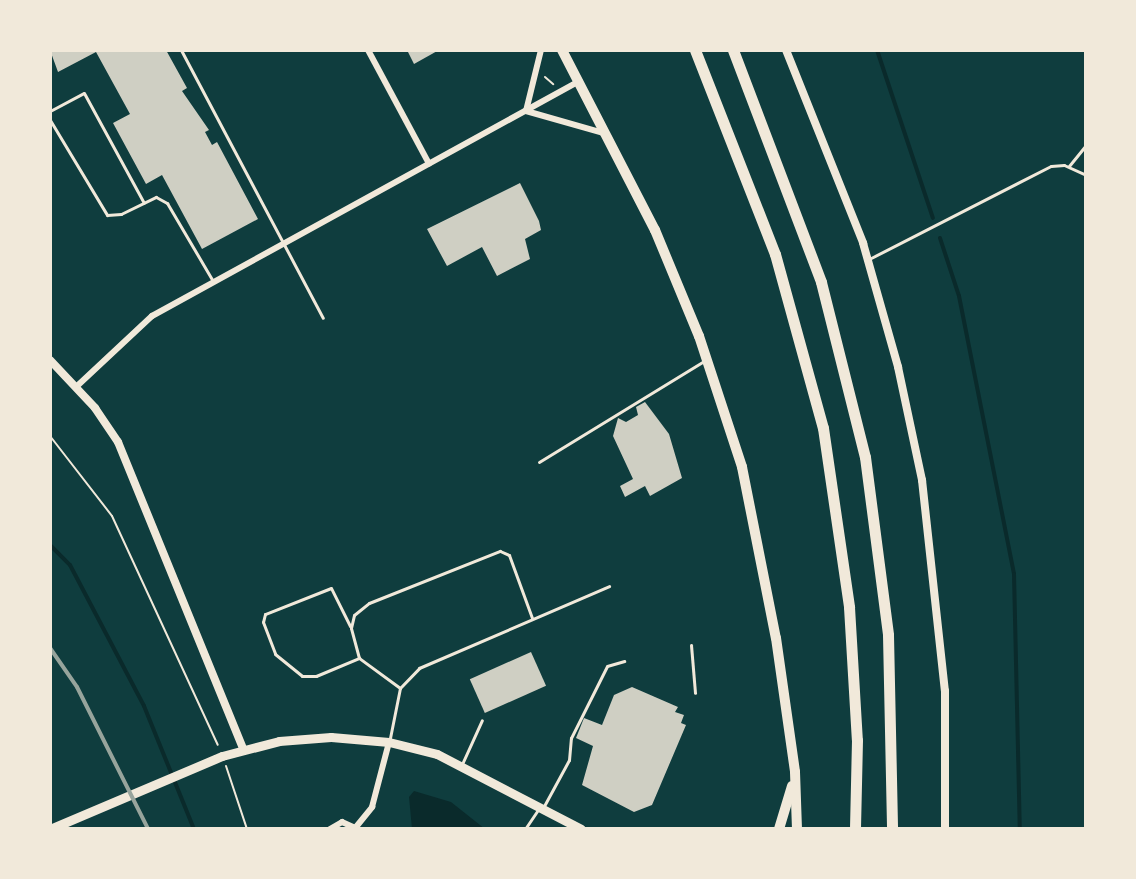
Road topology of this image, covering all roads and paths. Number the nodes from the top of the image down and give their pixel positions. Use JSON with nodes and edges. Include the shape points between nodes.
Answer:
{"nodes":[{"id":1,"x":181,"y":50,"type":"edge"},
{"id":2,"x":368,"y":50,"type":"edge"},
{"id":3,"x":541,"y":50,"type":"edge"},
{"id":4,"x":562,"y":50,"type":"edge"},
{"id":5,"x":695,"y":50,"type":"edge"},
{"id":6,"x":733,"y":50,"type":"edge"},
{"id":7,"x":786,"y":50,"type":"edge"},
{"id":8,"x":545,"y":77,"type":"dead end"},
{"id":9,"x":580,"y":81,"type":"junction"},
{"id":10,"x":553,"y":84,"type":"dead end"},
{"id":11,"x":50,"y":111,"type":"edge"},
{"id":12,"x":526,"y":111,"type":"junction"},
{"id":13,"x":50,"y":120,"type":"edge"},
{"id":14,"x":607,"y":134,"type":"junction"},
{"id":15,"x":1086,"y":145,"type":"edge"},
{"id":16,"x":429,"y":164,"type":"junction"},
{"id":17,"x":1069,"y":166,"type":"junction"},
{"id":18,"x":1086,"y":175,"type":"edge"},
{"id":19,"x":144,"y":203,"type":"junction"},
{"id":20,"x":283,"y":242,"type":"junction"},
{"id":21,"x":867,"y":260,"type":"junction"},
{"id":22,"x":213,"y":281,"type":"junction"},
{"id":23,"x":323,"y":318,"type":"dead end"},
{"id":24,"x":50,"y":360,"type":"edge"},
{"id":25,"x":707,"y":360,"type":"junction"},
{"id":26,"x":76,"y":387,"type":"junction"},
{"id":27,"x":50,"y":436,"type":"edge"},
{"id":28,"x":539,"y":462,"type":"dead end"},
{"id":29,"x":609,"y":586,"type":"dead end"},
{"id":30,"x":532,"y":618,"type":"junction"},
{"id":31,"x":351,"y":628,"type":"junction"},
{"id":32,"x":691,"y":645,"type":"dead end"},
{"id":33,"x":359,"y":658,"type":"junction"},
{"id":34,"x":624,"y":661,"type":"dead end"},
{"id":35,"x":400,"y":688,"type":"junction"},
{"id":36,"x":695,"y":693,"type":"dead end"},
{"id":37,"x":482,"y":720,"type":"dead end"},
{"id":38,"x":215,"y":738,"type":"dead end"},
{"id":39,"x":389,"y":742,"type":"junction"},
{"id":40,"x":243,"y":749,"type":"junction"},
{"id":41,"x":461,"y":765,"type":"junction"},
{"id":42,"x":226,"y":766,"type":"dead end"},
{"id":43,"x":795,"y":772,"type":"junction"},
{"id":44,"x":541,"y":809,"type":"junction"},
{"id":45,"x":55,"y":828,"type":"edge"},
{"id":46,"x":357,"y":828,"type":"edge"},
{"id":47,"x":247,"y":829,"type":"edge"},
{"id":48,"x":330,"y":829,"type":"edge"},
{"id":49,"x":525,"y":829,"type":"edge"},
{"id":50,"x":581,"y":829,"type":"edge"},
{"id":51,"x":779,"y":829,"type":"edge"},
{"id":52,"x":797,"y":829,"type":"edge"},
{"id":53,"x":855,"y":829,"type":"edge"},
{"id":54,"x":892,"y":829,"type":"edge"},
{"id":55,"x":945,"y":829,"type":"edge"}],
"edges":[{"from":1,"to":20,"type":"lane"},
{"from":2,"to":16,"type":"street"},
{"from":3,"to":12,"type":"street"},
{"from":4,"to":9,"type":"main road"},
{"from":5,"to":53,"type":"highway","via":[[775,254],[823,428],[850,622]]},
{"from":6,"to":54,"type":"highway","via":[[821,282],[865,457],[888,635]]},
{"from":7,"to":21,"type":"street"},
{"from":8,"to":10,"type":"path"},
{"from":9,"to":12,"type":"street"},
{"from":9,"to":14,"type":"main road"},
{"from":11,"to":19,"type":"lane","via":[[84,93]]},
{"from":12,"to":14,"type":"street"},
{"from":12,"to":16,"type":"street"},
{"from":13,"to":19,"type":"lane","via":[[107,215]]},
{"from":14,"to":25,"type":"main road","via":[[655,230]]},
{"from":15,"to":17,"type":"lane"},
{"from":16,"to":20,"type":"street"},
{"from":17,"to":18,"type":"lane"},
{"from":17,"to":21,"type":"lane","via":[[1051,166]]},
{"from":19,"to":22,"type":"lane","via":[[156,197],[167,203]]},
{"from":20,"to":22,"type":"street"},
{"from":20,"to":23,"type":"lane"},
{"from":21,"to":55,"type":"street","via":[[898,367],[932,554],[945,691]]},
{"from":22,"to":26,"type":"street","via":[[152,316]]},
{"from":24,"to":26,"type":"street"},
{"from":25,"to":28,"type":"lane"},
{"from":25,"to":43,"type":"main road","via":[[742,467],[763,559]]},
{"from":26,"to":40,"type":"street","via":[[118,442]]},
{"from":27,"to":38,"type":"path","via":[[112,516]]},
{"from":29,"to":30,"type":"lane"},
{"from":30,"to":31,"type":"lane","via":[[509,555],[500,551],[369,603],[354,615]]},
{"from":30,"to":35,"type":"lane","via":[[419,668]]},
{"from":31,"to":33,"type":"lane"},
{"from":31,"to":33,"type":"lane","via":[[331,588],[265,614],[263,622],[275,654],[302,676],[316,676]]},
{"from":32,"to":36,"type":"lane"},
{"from":33,"to":35,"type":"lane"},
{"from":34,"to":44,"type":"lane","via":[[607,666],[571,738],[569,760]]},
{"from":35,"to":39,"type":"lane"},
{"from":37,"to":41,"type":"lane"},
{"from":39,"to":40,"type":"main road","via":[[306,737]]},
{"from":39,"to":41,"type":"main road"},
{"from":39,"to":46,"type":"street","via":[[372,807]]},
{"from":40,"to":45,"type":"main road"},
{"from":41,"to":44,"type":"main road"},
{"from":42,"to":47,"type":"path"},
{"from":43,"to":51,"type":"main road"},
{"from":43,"to":52,"type":"main road"},
{"from":44,"to":49,"type":"lane"},
{"from":44,"to":50,"type":"main road"},
{"from":46,"to":48,"type":"street","via":[[342,822]]}]}
